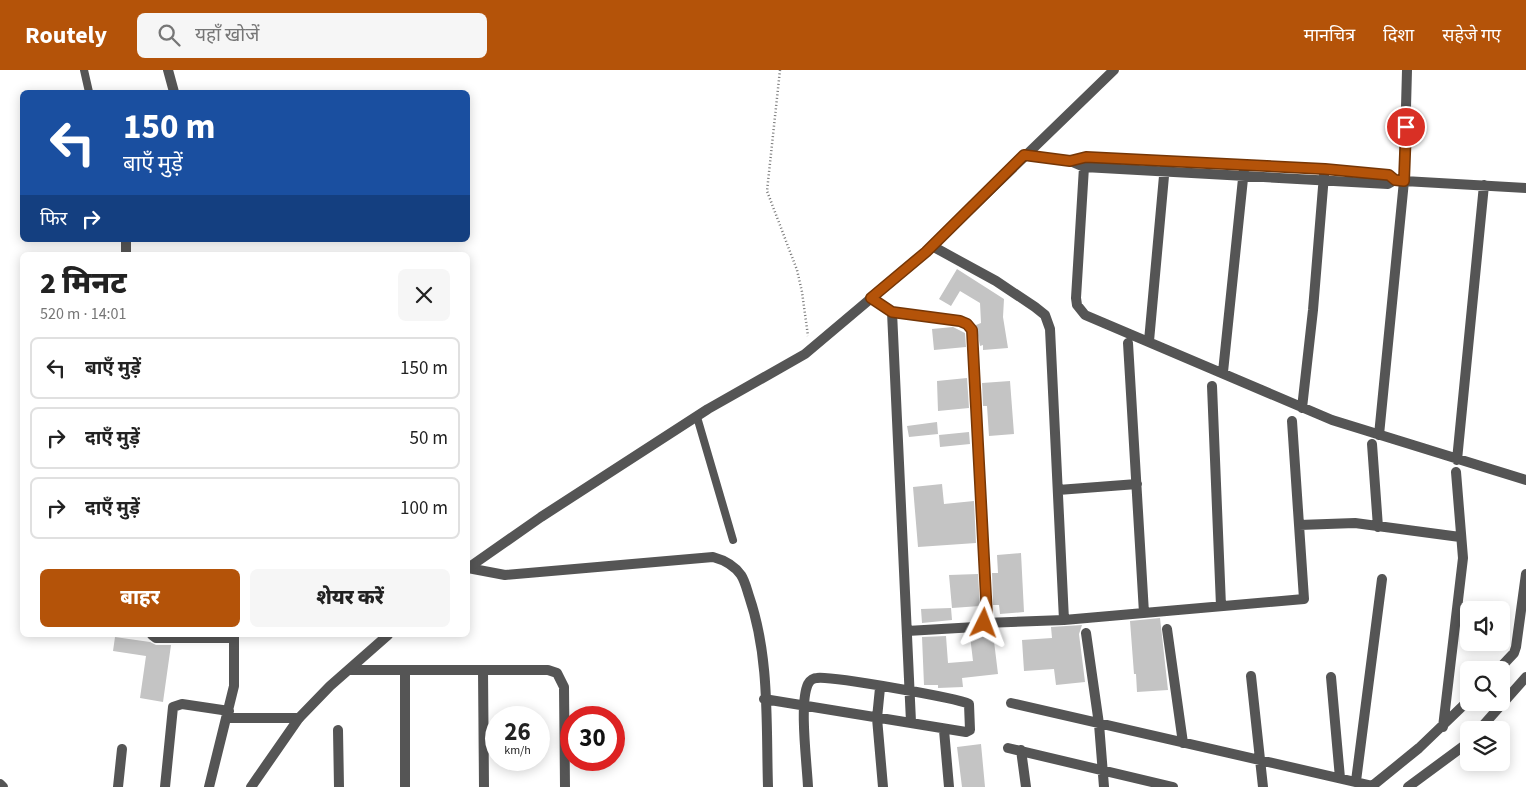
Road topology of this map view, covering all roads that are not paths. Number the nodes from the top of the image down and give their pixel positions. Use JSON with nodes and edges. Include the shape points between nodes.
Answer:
{"nodes":[{"id":1,"x":84,"y":70,"type":"edge"},
{"id":2,"x":168,"y":70,"type":"edge"},
{"id":3,"x":1114,"y":70,"type":"edge"},
{"id":4,"x":1407,"y":70,"type":"edge"},
{"id":5,"x":88,"y":90,"type":"edge"},
{"id":6,"x":173,"y":90,"type":"edge"},
{"id":7,"x":1024,"y":155,"type":"junction"},
{"id":8,"x":1070,"y":161,"type":"junction"},
{"id":9,"x":1165,"y":165,"type":"junction"},
{"id":10,"x":1084,"y":167,"type":"junction"},
{"id":11,"x":1244,"y":170,"type":"junction"},
{"id":12,"x":1324,"y":174,"type":"junction"},
{"id":13,"x":1400,"y":180,"type":"junction"},
{"id":14,"x":1484,"y":186,"type":"junction"},
{"id":15,"x":1526,"y":188,"type":"edge"},
{"id":16,"x":932,"y":246,"type":"junction"},
{"id":17,"x":871,"y":298,"type":"junction"},
{"id":18,"x":892,"y":312,"type":"junction"},
{"id":19,"x":1149,"y":341,"type":"junction"},
{"id":20,"x":1128,"y":343,"type":"dead end"},
{"id":21,"x":1222,"y":372,"type":"junction"},
{"id":22,"x":1212,"y":386,"type":"dead end"},
{"id":23,"x":1302,"y":408,"type":"junction"},
{"id":24,"x":697,"y":417,"type":"junction"},
{"id":25,"x":1292,"y":421,"type":"dead end"},
{"id":26,"x":1379,"y":435,"type":"junction"},
{"id":27,"x":1372,"y":444,"type":"dead end"},
{"id":28,"x":1457,"y":460,"type":"junction"},
{"id":29,"x":1456,"y":472,"type":"dead end"},
{"id":30,"x":1526,"y":480,"type":"edge"},
{"id":31,"x":1137,"y":484,"type":"junction"},
{"id":32,"x":1058,"y":490,"type":"junction"},
{"id":33,"x":1299,"y":525,"type":"junction"},
{"id":34,"x":1378,"y":528,"type":"junction"},
{"id":35,"x":1460,"y":537,"type":"junction"},
{"id":36,"x":733,"y":540,"type":"dead end"},
{"id":37,"x":470,"y":567,"type":"edge"},
{"id":38,"x":470,"y":568,"type":"edge"},
{"id":39,"x":1526,"y":574,"type":"edge"},
{"id":40,"x":1382,"y":579,"type":"dead end"},
{"id":41,"x":1222,"y":606,"type":"junction"},
{"id":42,"x":1144,"y":613,"type":"junction"},
{"id":43,"x":1064,"y":620,"type":"junction"},
{"id":44,"x":984,"y":623,"type":"junction"},
{"id":45,"x":1167,"y":629,"type":"dead end"},
{"id":46,"x":907,"y":632,"type":"junction"},
{"id":47,"x":1086,"y":633,"type":"dead end"},
{"id":48,"x":155,"y":637,"type":"edge"},
{"id":49,"x":168,"y":637,"type":"edge"},
{"id":50,"x":234,"y":637,"type":"edge"},
{"id":51,"x":386,"y":637,"type":"edge"},
{"id":52,"x":1506,"y":661,"type":"edge"},
{"id":53,"x":348,"y":670,"type":"junction"},
{"id":54,"x":405,"y":670,"type":"junction"},
{"id":55,"x":483,"y":670,"type":"junction"},
{"id":56,"x":1251,"y":676,"type":"dead end"},
{"id":57,"x":1331,"y":677,"type":"dead end"},
{"id":58,"x":1526,"y":677,"type":"edge"},
{"id":59,"x":880,"y":688,"type":"junction"},
{"id":60,"x":911,"y":692,"type":"junction"},
{"id":61,"x":764,"y":699,"type":"junction"},
{"id":62,"x":1011,"y":703,"type":"dead end"},
{"id":63,"x":804,"y":707,"type":"junction"},
{"id":64,"x":1460,"y":709,"type":"edge"},
{"id":65,"x":229,"y":714,"type":"junction"},
{"id":66,"x":299,"y":718,"type":"junction"},
{"id":67,"x":877,"y":718,"type":"junction"},
{"id":68,"x":1487,"y":721,"type":"edge"},
{"id":69,"x":911,"y":722,"type":"junction"},
{"id":70,"x":1099,"y":724,"type":"junction"},
{"id":71,"x":1443,"y":727,"type":"junction"},
{"id":72,"x":338,"y":730,"type":"dead end"},
{"id":73,"x":944,"y":730,"type":"junction"},
{"id":74,"x":1183,"y":743,"type":"junction"},
{"id":75,"x":1008,"y":748,"type":"dead end"},
{"id":76,"x":122,"y":749,"type":"dead end"},
{"id":77,"x":1460,"y":749,"type":"edge"},
{"id":78,"x":1022,"y":750,"type":"junction"},
{"id":79,"x":1261,"y":760,"type":"junction"},
{"id":80,"x":1102,"y":769,"type":"junction"},
{"id":81,"x":1340,"y":778,"type":"junction"},
{"id":82,"x":1356,"y":781,"type":"junction"},
{"id":83,"x":0,"y":784,"type":"edge"},
{"id":84,"x":1372,"y":786,"type":"edge"},
{"id":85,"x":3,"y":787,"type":"edge"},
{"id":86,"x":118,"y":787,"type":"edge"},
{"id":87,"x":166,"y":787,"type":"edge"},
{"id":88,"x":209,"y":787,"type":"edge"},
{"id":89,"x":251,"y":787,"type":"edge"},
{"id":90,"x":339,"y":787,"type":"edge"},
{"id":91,"x":405,"y":787,"type":"edge"},
{"id":92,"x":484,"y":787,"type":"edge"},
{"id":93,"x":566,"y":787,"type":"edge"},
{"id":94,"x":768,"y":787,"type":"edge"},
{"id":95,"x":808,"y":787,"type":"edge"},
{"id":96,"x":883,"y":787,"type":"edge"},
{"id":97,"x":949,"y":787,"type":"edge"},
{"id":98,"x":1026,"y":787,"type":"edge"},
{"id":99,"x":1104,"y":787,"type":"edge"},
{"id":100,"x":1173,"y":787,"type":"edge"},
{"id":101,"x":1263,"y":787,"type":"edge"},
{"id":102,"x":1408,"y":787,"type":"edge"}],
"edges":[{"from":1,"to":5,"type":"lane"},
{"from":2,"to":6,"type":"street"},
{"from":3,"to":7,"type":"street"},
{"from":4,"to":13,"type":"street"},
{"from":7,"to":8,"type":"street"},
{"from":7,"to":16,"type":"street"},
{"from":8,"to":9,"type":"street","via":[[1086,157]]},
{"from":8,"to":10,"type":"street"},
{"from":9,"to":10,"type":"street"},
{"from":9,"to":11,"type":"street"},
{"from":9,"to":19,"type":"street"},
{"from":10,"to":19,"type":"street","via":[[1077,305],[1085,314]]},
{"from":11,"to":12,"type":"street"},
{"from":11,"to":21,"type":"street"},
{"from":12,"to":13,"type":"street","via":[[1388,184]]},
{"from":12,"to":23,"type":"street"},
{"from":13,"to":14,"type":"street"},
{"from":13,"to":26,"type":"street"},
{"from":14,"to":15,"type":"street"},
{"from":14,"to":28,"type":"street"},
{"from":16,"to":17,"type":"street"},
{"from":16,"to":32,"type":"street","via":[[996,281],[1045,315],[1050,329]]},
{"from":17,"to":18,"type":"street"},
{"from":17,"to":24,"type":"street","via":[[810,350]]},
{"from":18,"to":44,"type":"street","via":[[960,321],[972,330],[987,616]]},
{"from":18,"to":46,"type":"street"},
{"from":19,"to":21,"type":"street"},
{"from":20,"to":31,"type":"street"},
{"from":21,"to":23,"type":"street"},
{"from":22,"to":41,"type":"street"},
{"from":23,"to":26,"type":"street"},
{"from":24,"to":36,"type":"lane"},
{"from":24,"to":37,"type":"street"},
{"from":25,"to":33,"type":"street"},
{"from":26,"to":28,"type":"street"},
{"from":27,"to":34,"type":"street"},
{"from":28,"to":30,"type":"street"},
{"from":29,"to":35,"type":"street"},
{"from":31,"to":32,"type":"street"},
{"from":31,"to":42,"type":"street"},
{"from":32,"to":43,"type":"street"},
{"from":33,"to":34,"type":"street","via":[[1355,523]]},
{"from":33,"to":41,"type":"street","via":[[1304,600]]},
{"from":34,"to":35,"type":"street"},
{"from":35,"to":71,"type":"street","via":[[1463,558]]},
{"from":38,"to":61,"type":"street","via":[[505,575],[722,559],[743,577],[755,614],[764,654]]},
{"from":39,"to":52,"type":"street","via":[[1516,646]]},
{"from":40,"to":82,"type":"street"},
{"from":41,"to":42,"type":"street"},
{"from":42,"to":43,"type":"street"},
{"from":43,"to":44,"type":"street"},
{"from":44,"to":46,"type":"street","via":[[976,628]]},
{"from":45,"to":74,"type":"street"},
{"from":46,"to":60,"type":"street"},
{"from":47,"to":70,"type":"street"},
{"from":48,"to":49,"type":"street"},
{"from":50,"to":65,"type":"street","via":[[234,686]]},
{"from":51,"to":53,"type":"street"},
{"from":53,"to":54,"type":"street"},
{"from":53,"to":66,"type":"street"},
{"from":54,"to":55,"type":"street"},
{"from":54,"to":91,"type":"street"},
{"from":55,"to":92,"type":"street"},
{"from":55,"to":93,"type":"street","via":[[548,670],[562,679]]},
{"from":56,"to":79,"type":"street"},
{"from":57,"to":81,"type":"street"},
{"from":58,"to":68,"type":"street"},
{"from":59,"to":60,"type":"street"},
{"from":59,"to":63,"type":"street","via":[[818,678],[808,685]]},
{"from":59,"to":67,"type":"street"},
{"from":60,"to":69,"type":"street"},
{"from":60,"to":73,"type":"street","via":[[968,704],[968,732]]},
{"from":61,"to":63,"type":"street"},
{"from":61,"to":94,"type":"street"},
{"from":62,"to":70,"type":"street"},
{"from":63,"to":67,"type":"street"},
{"from":63,"to":95,"type":"street"},
{"from":64,"to":71,"type":"street"},
{"from":65,"to":66,"type":"street"},
{"from":65,"to":87,"type":"street","via":[[182,704],[173,707]]},
{"from":65,"to":88,"type":"street"},
{"from":66,"to":89,"type":"street"},
{"from":67,"to":69,"type":"street"},
{"from":67,"to":96,"type":"street"},
{"from":69,"to":73,"type":"street"},
{"from":70,"to":74,"type":"street"},
{"from":70,"to":80,"type":"street"},
{"from":71,"to":84,"type":"street"},
{"from":72,"to":90,"type":"street"},
{"from":73,"to":97,"type":"street"},
{"from":74,"to":79,"type":"street"},
{"from":75,"to":78,"type":"street"},
{"from":76,"to":86,"type":"street"},
{"from":77,"to":102,"type":"street"},
{"from":78,"to":80,"type":"street"},
{"from":78,"to":98,"type":"street"},
{"from":79,"to":81,"type":"street"},
{"from":79,"to":101,"type":"street"},
{"from":80,"to":99,"type":"street"},
{"from":80,"to":100,"type":"street"},
{"from":81,"to":82,"type":"street"},
{"from":82,"to":84,"type":"street"},
{"from":83,"to":85,"type":"street"}]}
